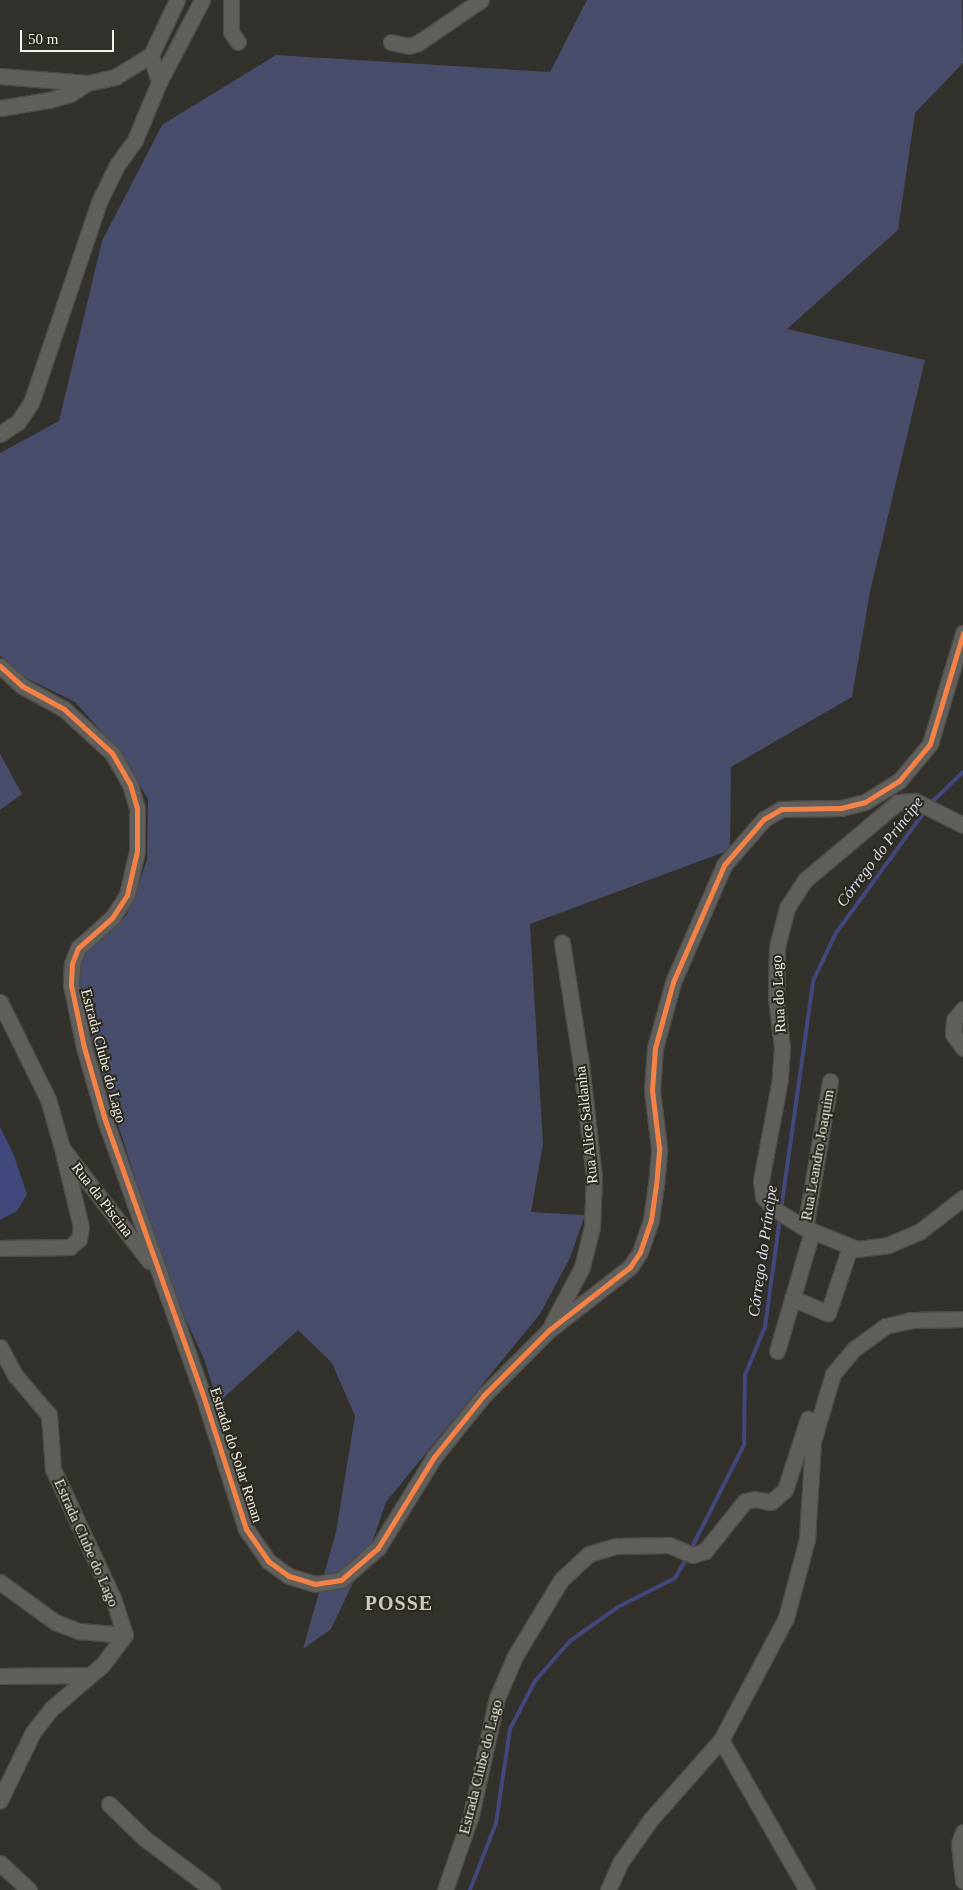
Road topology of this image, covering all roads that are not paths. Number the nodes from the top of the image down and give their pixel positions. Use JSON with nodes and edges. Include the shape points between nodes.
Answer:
{"nodes":[{"id":1,"x":177,"y":0,"type":"edge"},
{"id":2,"x":202,"y":0,"type":"edge"},
{"id":3,"x":231,"y":0,"type":"edge"},
{"id":4,"x":480,"y":0,"type":"edge"},
{"id":5,"x":238,"y":42,"type":"dead end"},
{"id":6,"x":391,"y":42,"type":"dead end"},
{"id":7,"x":151,"y":55,"type":"junction"},
{"id":8,"x":0,"y":76,"type":"edge"},
{"id":9,"x":159,"y":82,"type":"junction"},
{"id":10,"x":88,"y":83,"type":"junction"},
{"id":11,"x":0,"y":108,"type":"edge"},
{"id":12,"x":0,"y":434,"type":"edge"},
{"id":13,"x":963,"y":633,"type":"edge"},
{"id":14,"x":0,"y":666,"type":"edge"},
{"id":15,"x":963,"y":826,"type":"edge"},
{"id":16,"x":562,"y":942,"type":"dead end"},
{"id":17,"x":0,"y":1002,"type":"edge"},
{"id":18,"x":963,"y":1009,"type":"edge"},
{"id":19,"x":963,"y":1048,"type":"edge"},
{"id":20,"x":830,"y":1081,"type":"dead end"},
{"id":21,"x":62,"y":1148,"type":"junction"},
{"id":22,"x":963,"y":1198,"type":"edge"},
{"id":23,"x":808,"y":1229,"type":"junction"},
{"id":24,"x":144,"y":1231,"type":"joint"},
{"id":25,"x":850,"y":1247,"type":"junction"},
{"id":26,"x":0,"y":1248,"type":"edge"},
{"id":27,"x":161,"y":1276,"type":"junction"},
{"id":28,"x":792,"y":1298,"type":"junction"},
{"id":29,"x":963,"y":1319,"type":"edge"},
{"id":30,"x":549,"y":1330,"type":"junction"},
{"id":31,"x":0,"y":1347,"type":"edge"},
{"id":32,"x":776,"y":1351,"type":"dead end"},
{"id":33,"x":825,"y":1393,"type":"junction"},
{"id":34,"x":0,"y":1582,"type":"edge"},
{"id":35,"x":125,"y":1635,"type":"junction"},
{"id":36,"x":90,"y":1675,"type":"junction"},
{"id":37,"x":0,"y":1676,"type":"edge"},
{"id":38,"x":721,"y":1740,"type":"junction"},
{"id":39,"x":0,"y":1800,"type":"edge"},
{"id":40,"x":109,"y":1804,"type":"dead end"},
{"id":41,"x":963,"y":1832,"type":"edge"},
{"id":42,"x":0,"y":1863,"type":"edge"},
{"id":43,"x":963,"y":1881,"type":"edge"},
{"id":44,"x":29,"y":1890,"type":"edge"},
{"id":45,"x":213,"y":1890,"type":"edge"},
{"id":46,"x":444,"y":1890,"type":"edge"},
{"id":47,"x":608,"y":1890,"type":"edge"},
{"id":48,"x":807,"y":1890,"type":"edge"}],
"edges":[{"from":1,"to":7,"type":"street"},
{"from":2,"to":9,"type":"street"},
{"from":3,"to":5,"type":"street","via":[[230,24]]},
{"from":4,"to":6,"type":"street","via":[[418,44],[409,46]]},
{"from":7,"to":9,"type":"street"},
{"from":7,"to":10,"type":"street","via":[[114,77]]},
{"from":8,"to":10,"type":"street"},
{"from":9,"to":12,"type":"street","via":[[135,140],[117,165],[99,202],[31,403],[18,422]]},
{"from":10,"to":11,"type":"street","via":[[56,98]]},
{"from":13,"to":30,"type":"street","name":"Estrada do Solar Renan","via":[[930,744],[899,781],[865,802],[841,808],[781,809],[764,819],[724,865],[673,982],[655,1048],[652,1090],[659,1148],[651,1220],[640,1252],[630,1266]]},
{"from":14,"to":24,"type":"street","name":"Estrada Clube do Lago","via":[[22,686],[64,709],[112,753],[130,784],[137,808],[137,851],[127,894],[112,918],[78,948],[72,964],[71,985],[84,1047],[105,1120]]},
{"from":15,"to":23,"type":"street","name":"Rua do Lago","via":[[915,801],[898,802],[881,813],[806,880],[787,908],[777,946],[776,998],[782,1047],[780,1079],[761,1181],[763,1197]]},
{"from":16,"to":30,"type":"street","name":"Rua Alice Saldanha","via":[[594,1177],[592,1227],[582,1267]]},
{"from":17,"to":21,"type":"street","name":"Rua da Piscina","via":[[48,1099]]},
{"from":18,"to":19,"type":"street","via":[[954,1020],[953,1034]]},
{"from":20,"to":23,"type":"street","name":"Rua Leandro Joaquim"},
{"from":21,"to":26,"type":"street","name":"Rua da Piscina","via":[[82,1227],[78,1239],[70,1247]]},
{"from":21,"to":27,"type":"street","name":"Rua da Piscina"},
{"from":22,"to":25,"type":"street","via":[[919,1232],[888,1245]]},
{"from":23,"to":25,"type":"street"},
{"from":23,"to":28,"type":"street","name":"Rua Leandro Joaquim"},
{"from":24,"to":27,"type":"street","name":"Estrada do Solar Renan"},
{"from":25,"to":28,"type":"street","via":[[828,1313]]},
{"from":27,"to":30,"type":"street","name":"Estrada do Solar Renan","via":[[246,1529],[268,1561],[289,1576],[315,1584],[341,1580],[378,1548],[434,1457],[484,1395]]},
{"from":28,"to":32,"type":"street","name":"Rua Leandro Joaquim"},
{"from":29,"to":33,"type":"street","via":[[911,1320],[886,1326],[854,1349],[833,1374]]},
{"from":31,"to":35,"type":"street","name":"Estrada Clube do Lago","via":[[15,1376],[49,1416],[53,1468],[113,1598]]},
{"from":33,"to":38,"type":"street","via":[[813,1441],[807,1539],[786,1618]]},
{"from":33,"to":46,"type":"street","name":"Estrada Clube do Lago","via":[[810,1412],[785,1490],[771,1502],[755,1499],[745,1502],[705,1551],[687,1553],[669,1545],[616,1546],[589,1554],[560,1580],[515,1656],[498,1698],[471,1815]]},
{"from":34,"to":35,"type":"street","via":[[55,1622],[79,1631]]},
{"from":35,"to":36,"type":"street"},
{"from":36,"to":37,"type":"street"},
{"from":36,"to":39,"type":"street","via":[[32,1732]]},
{"from":38,"to":47,"type":"street","via":[[651,1820],[620,1863]]},
{"from":38,"to":48,"type":"street"},
{"from":40,"to":45,"type":"street","via":[[144,1838]]},
{"from":41,"to":43,"type":"street","via":[[959,1843]]},
{"from":42,"to":44,"type":"street"}]}
